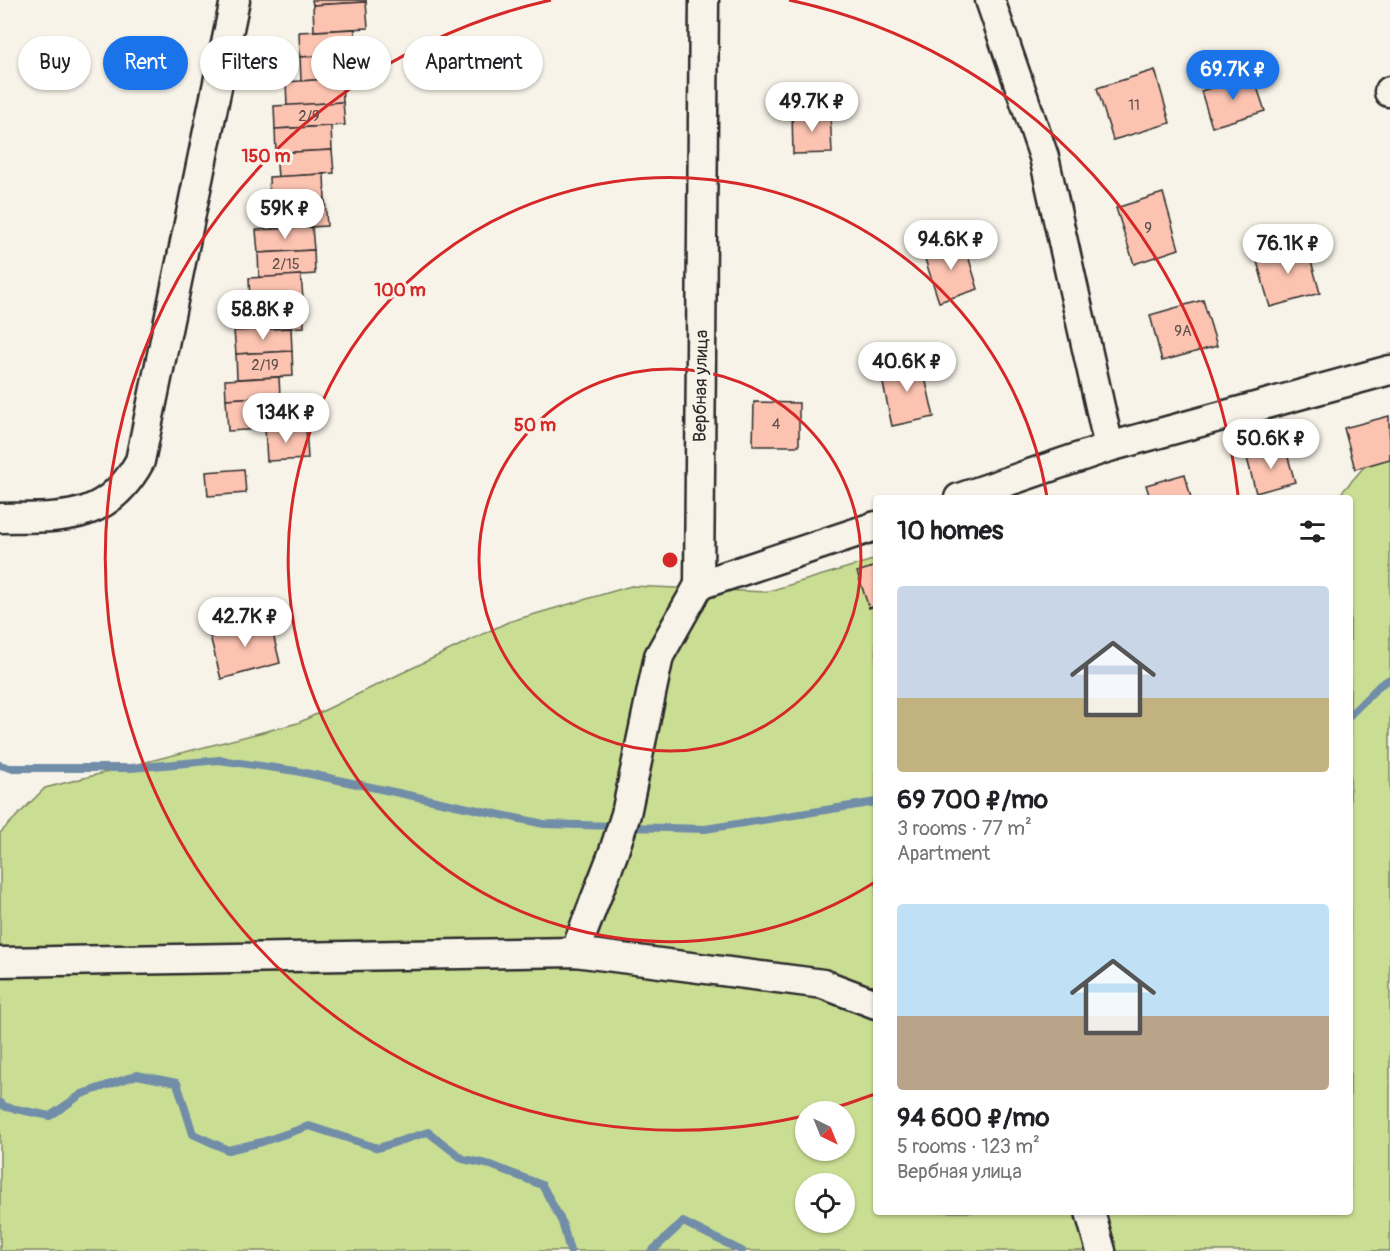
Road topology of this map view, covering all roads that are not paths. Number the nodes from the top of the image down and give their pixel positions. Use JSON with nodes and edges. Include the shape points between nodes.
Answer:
{"nodes":[{"id":1,"x":235,"y":0,"type":"edge"},
{"id":2,"x":704,"y":0,"type":"edge"},
{"id":3,"x":990,"y":0,"type":"edge"},
{"id":4,"x":1390,"y":370,"type":"edge"},
{"id":5,"x":1109,"y":447,"type":"junction"},
{"id":6,"x":968,"y":495,"type":"edge"},
{"id":7,"x":0,"y":518,"type":"edge"},
{"id":8,"x":873,"y":527,"type":"edge"},
{"id":9,"x":699,"y":585,"type":"junction"},
{"id":10,"x":575,"y":952,"type":"junction"},
{"id":11,"x":0,"y":962,"type":"edge"},
{"id":12,"x":873,"y":1003,"type":"edge"},
{"id":13,"x":1091,"y":1215,"type":"edge"},
{"id":14,"x":1101,"y":1251,"type":"edge"}],
"edges":[{"from":1,"to":7,"type":"street","via":[[140,461],[132,477],[114,496],[90,510],[64,517]]},
{"from":2,"to":9,"type":"street","name":"Вербная улица"},
{"from":3,"to":5,"type":"street","via":[[1044,157]]},
{"from":4,"to":5,"type":"street"},
{"from":5,"to":6,"type":"street"},
{"from":8,"to":9,"type":"street"},
{"from":9,"to":10,"type":"street","via":[[659,656],[626,814]]},
{"from":10,"to":11,"type":"street"},
{"from":10,"to":12,"type":"street","via":[[823,984]]},
{"from":13,"to":14,"type":"street"}]}
